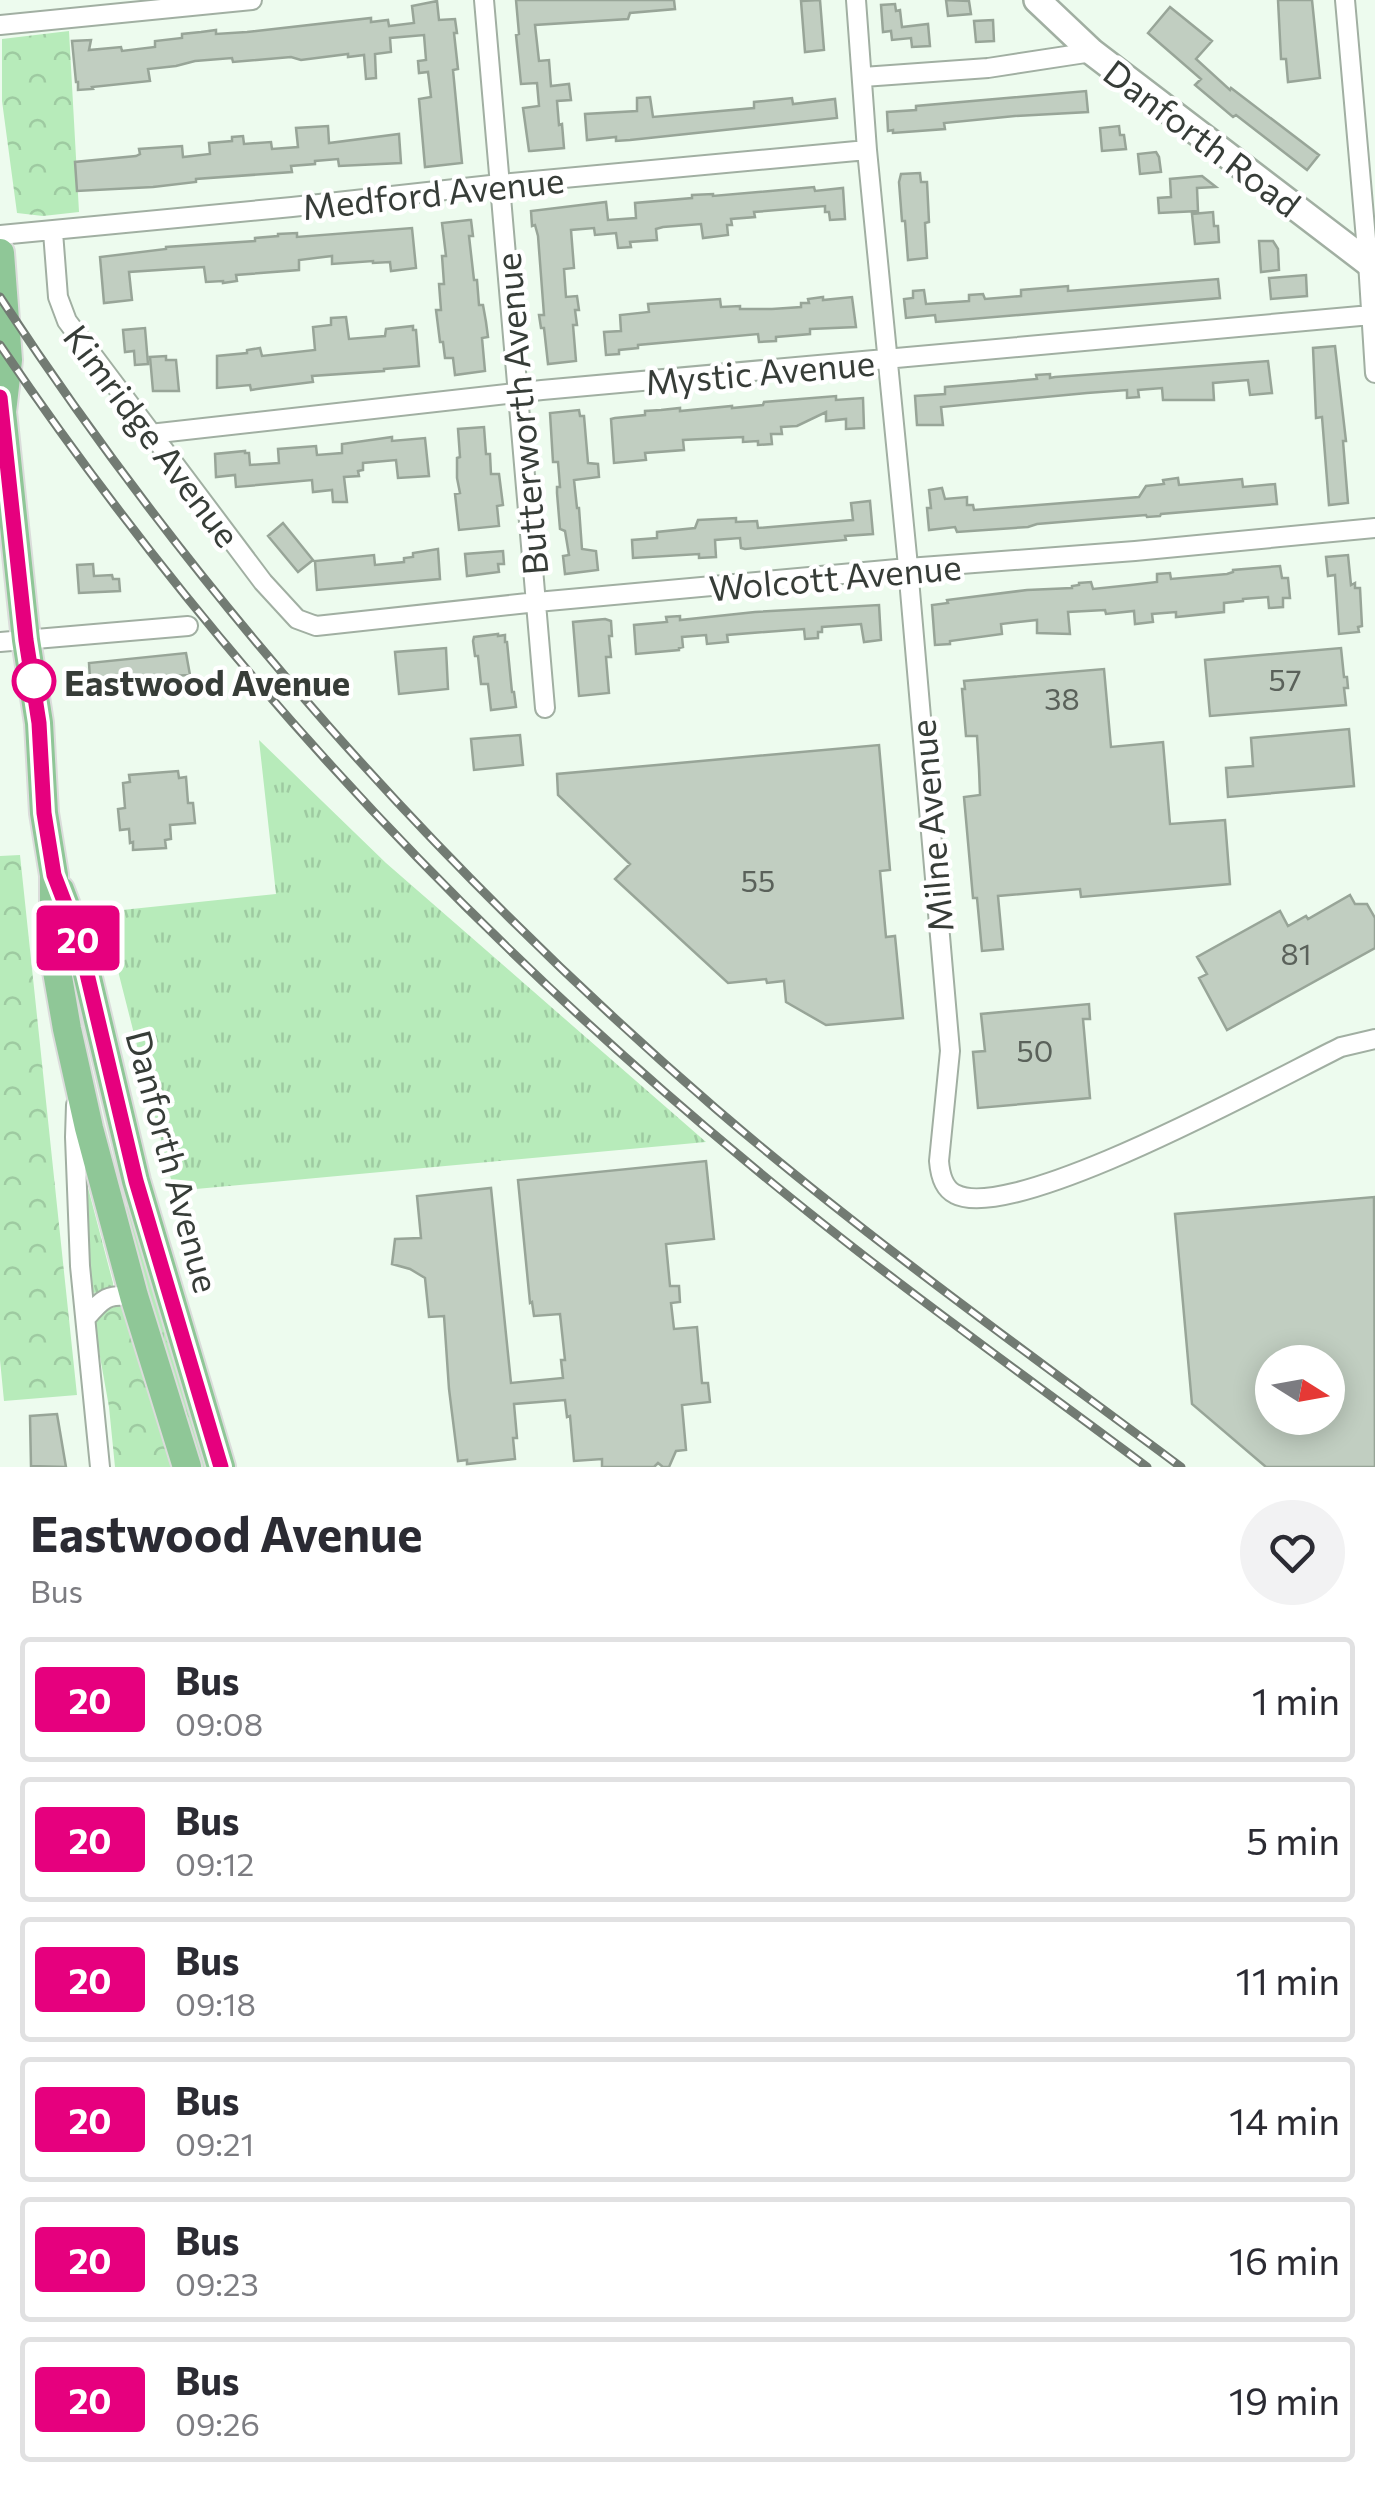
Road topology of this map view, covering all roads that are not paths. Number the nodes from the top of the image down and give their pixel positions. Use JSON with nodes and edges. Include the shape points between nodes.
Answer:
{"nodes":[{"id":1,"x":252,"y":0,"type":"edge"},
{"id":2,"x":484,"y":0,"type":"edge"},
{"id":3,"x":856,"y":0,"type":"edge"},
{"id":4,"x":1037,"y":0,"type":"edge"},
{"id":5,"x":1345,"y":0,"type":"edge"},
{"id":6,"x":0,"y":26,"type":"edge"},
{"id":7,"x":1092,"y":52,"type":"junction"},
{"id":8,"x":863,"y":78,"type":"junction"},
{"id":9,"x":867,"y":150,"type":"junction"},
{"id":10,"x":500,"y":184,"type":"junction"},
{"id":11,"x":53,"y":232,"type":"junction"},
{"id":12,"x":0,"y":236,"type":"edge"},
{"id":13,"x":0,"y":253,"type":"edge"},
{"id":14,"x":1372,"y":265,"type":"edge"},
{"id":15,"x":1370,"y":316,"type":"junction"},
{"id":16,"x":888,"y":359,"type":"junction"},
{"id":17,"x":1375,"y":374,"type":"edge"},
{"id":18,"x":518,"y":392,"type":"junction"},
{"id":19,"x":1,"y":407,"type":"edge"},
{"id":20,"x":150,"y":434,"type":"junction"},
{"id":21,"x":1375,"y":528,"type":"edge"},
{"id":22,"x":908,"y":568,"type":"junction"},
{"id":23,"x":538,"y":602,"type":"junction"},
{"id":24,"x":297,"y":619,"type":"joint"},
{"id":25,"x":188,"y":626,"type":"dead end"},
{"id":26,"x":13,"y":641,"type":"edge"},
{"id":27,"x":546,"y":708,"type":"dead end"},
{"id":28,"x":54,"y":875,"type":"junction"},
{"id":29,"x":1375,"y":1039,"type":"edge"},
{"id":30,"x":80,"y":1090,"type":"junction"},
{"id":31,"x":90,"y":1128,"type":"junction"},
{"id":32,"x":136,"y":1181,"type":"junction"},
{"id":33,"x":113,"y":1215,"type":"junction"},
{"id":34,"x":134,"y":1296,"type":"junction"},
{"id":35,"x":86,"y":1318,"type":"junction"},
{"id":36,"x":100,"y":1467,"type":"edge"},
{"id":37,"x":187,"y":1467,"type":"edge"},
{"id":38,"x":222,"y":1467,"type":"edge"}],
"edges":[{"from":1,"to":6,"type":"street"},
{"from":2,"to":10,"type":"street","name":"Butterworth Avenue"},
{"from":3,"to":8,"type":"street","name":"Milne Avenue"},
{"from":4,"to":7,"type":"main road","name":"Danforth Road"},
{"from":5,"to":14,"type":"street"},
{"from":7,"to":8,"type":"street"},
{"from":7,"to":14,"type":"main road","name":"Danforth Road"},
{"from":8,"to":9,"type":"street","name":"Milne Avenue"},
{"from":9,"to":10,"type":"street","name":"Medford Avenue"},
{"from":9,"to":16,"type":"street","name":"Milne Avenue"},
{"from":10,"to":11,"type":"street","name":"Medford Avenue"},
{"from":10,"to":18,"type":"street","name":"Butterworth Avenue"},
{"from":11,"to":12,"type":"street","name":"Medford Avenue"},
{"from":11,"to":20,"type":"street","name":"Kimridge Avenue","via":[[63,313]]},
{"from":13,"to":19,"type":"main road","name":"Danforth Avenue","via":[[8,360]]},
{"from":14,"to":15,"type":"street"},
{"from":15,"to":16,"type":"street","name":"Mystic Avenue"},
{"from":15,"to":17,"type":"street"},
{"from":16,"to":18,"type":"street","name":"Mystic Avenue"},
{"from":16,"to":22,"type":"street","name":"Milne Avenue"},
{"from":18,"to":20,"type":"street","name":"Mystic Avenue"},
{"from":18,"to":23,"type":"street","name":"Butterworth Avenue"},
{"from":19,"to":26,"type":"main road","name":"Danforth Avenue"},
{"from":20,"to":24,"type":"street","name":"Kimridge Avenue"},
{"from":21,"to":22,"type":"street","name":"Wolcott Avenue"},
{"from":22,"to":23,"type":"street","name":"Wolcott Avenue"},
{"from":22,"to":29,"type":"street","name":"Milne Avenue","via":[[950,1051],[939,1161],[948,1188],[986,1200],[1078,1172],[1341,1046]]},
{"from":23,"to":24,"type":"street","name":"Wolcott Avenue","via":[[316,626]]},
{"from":23,"to":27,"type":"street","name":"Butterworth Avenue"},
{"from":25,"to":26,"type":"street"},
{"from":26,"to":28,"type":"main road","name":"Danforth Avenue"},
{"from":28,"to":30,"type":"main road","name":"Danforth Avenue","via":[[54,954]]},
{"from":28,"to":32,"type":"main road","name":"Danforth Avenue","via":[[79,940]]},
{"from":30,"to":31,"type":"main road","name":"Danforth Avenue"},
{"from":30,"to":35,"type":"street","via":[[75,1150]]},
{"from":31,"to":32,"type":"main road","via":[[115,1172]]},
{"from":31,"to":33,"type":"main road","name":"Danforth Avenue"},
{"from":32,"to":33,"type":"main road"},
{"from":32,"to":38,"type":"main road","name":"Danforth Avenue"},
{"from":33,"to":34,"type":"main road","name":"Danforth Avenue"},
{"from":34,"to":35,"type":"street","via":[[100,1300]]},
{"from":34,"to":37,"type":"main road","name":"Danforth Avenue"},
{"from":35,"to":36,"type":"street"}]}
